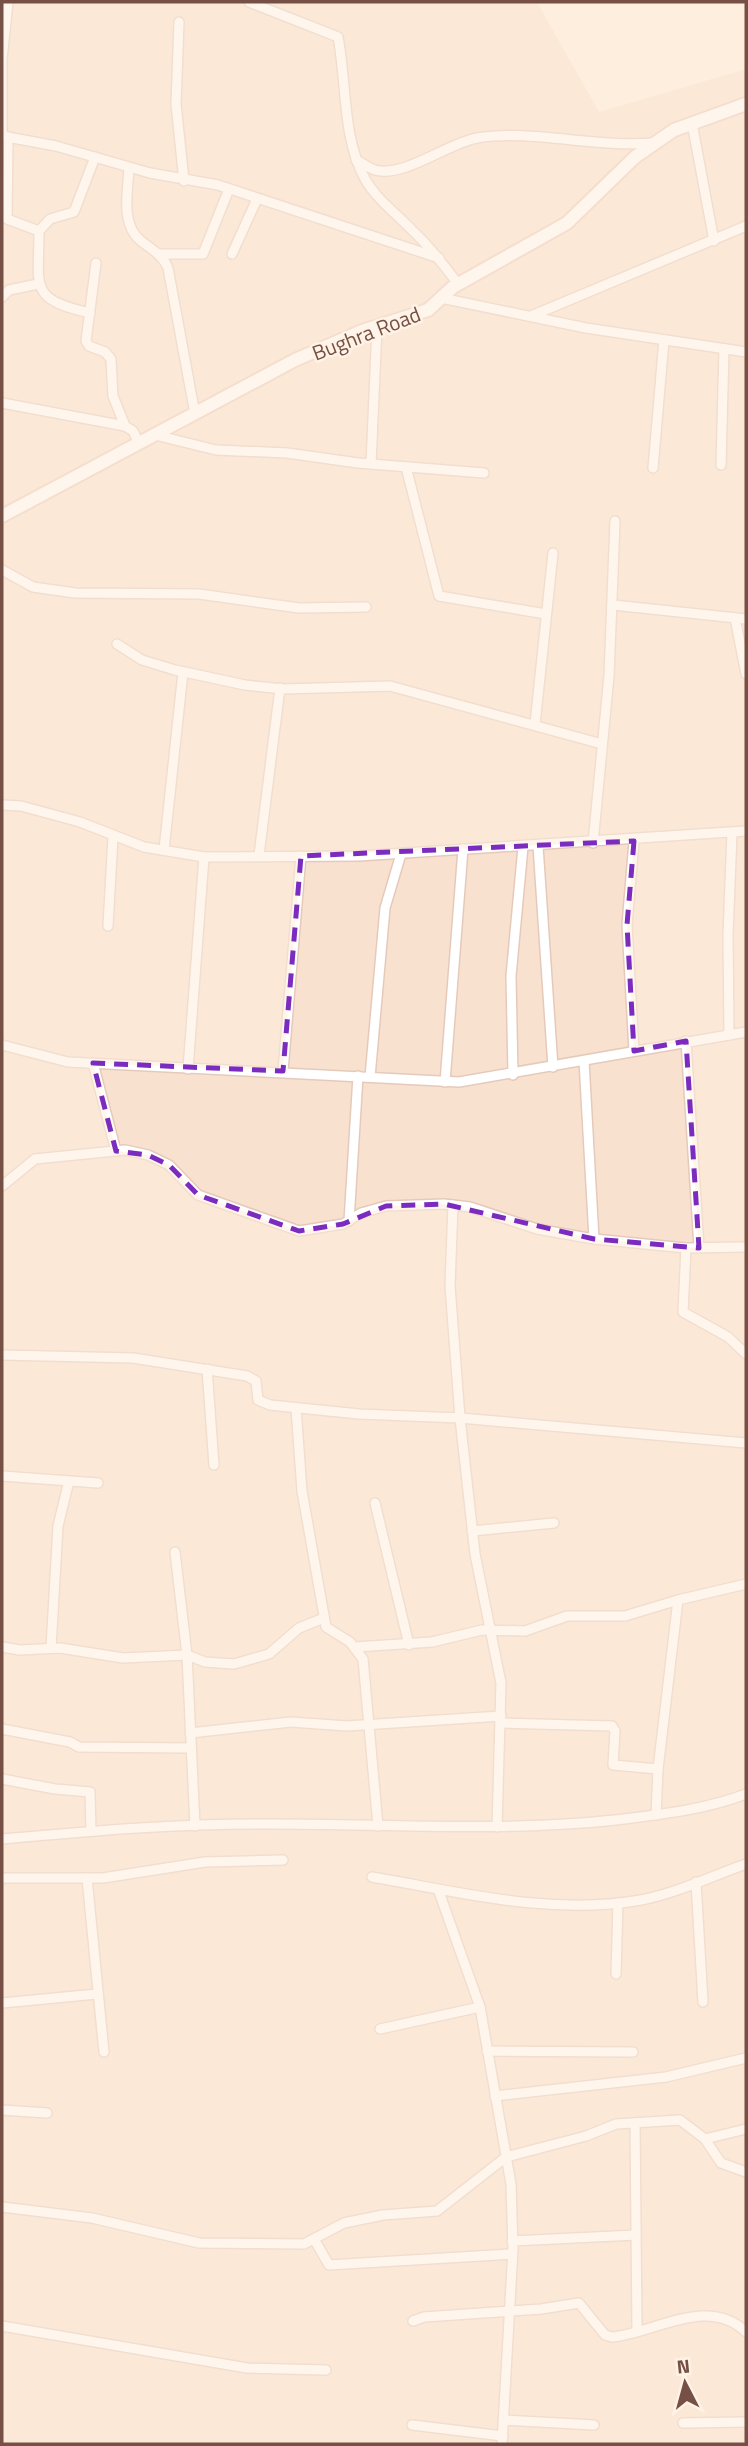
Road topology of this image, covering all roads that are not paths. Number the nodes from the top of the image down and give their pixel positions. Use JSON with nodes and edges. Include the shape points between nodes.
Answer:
{"nodes":[{"id":1,"x":8,"y":2,"type":"edge"},
{"id":2,"x":249,"y":2,"type":"edge"},
{"id":3,"x":4,"y":15,"type":"edge"},
{"id":4,"x":179,"y":22,"type":"dead end"},
{"id":5,"x":746,"y":104,"type":"edge"},
{"id":6,"x":692,"y":122,"type":"junction"},
{"id":7,"x":4,"y":136,"type":"edge"},
{"id":8,"x":656,"y":142,"type":"junction"},
{"id":9,"x":95,"y":157,"type":"junction"},
{"id":10,"x":356,"y":160,"type":"junction"},
{"id":11,"x":129,"y":168,"type":"junction"},
{"id":12,"x":184,"y":181,"type":"junction"},
{"id":13,"x":229,"y":189,"type":"junction"},
{"id":14,"x":257,"y":199,"type":"junction"},
{"id":15,"x":746,"y":226,"type":"edge"},
{"id":16,"x":39,"y":231,"type":"junction"},
{"id":17,"x":714,"y":241,"type":"junction"},
{"id":18,"x":158,"y":254,"type":"junction"},
{"id":19,"x":232,"y":254,"type":"dead end"},
{"id":20,"x":439,"y":258,"type":"junction"},
{"id":21,"x":96,"y":263,"type":"dead end"},
{"id":22,"x":458,"y":284,"type":"junction"},
{"id":23,"x":38,"y":285,"type":"junction"},
{"id":24,"x":2,"y":297,"type":"edge"},
{"id":25,"x":441,"y":298,"type":"junction"},
{"id":26,"x":90,"y":313,"type":"junction"},
{"id":27,"x":530,"y":316,"type":"junction"},
{"id":28,"x":377,"y":327,"type":"junction"},
{"id":29,"x":664,"y":340,"type":"junction"},
{"id":30,"x":724,"y":349,"type":"junction"},
{"id":31,"x":746,"y":352,"type":"edge"},
{"id":32,"x":2,"y":403,"type":"edge"},
{"id":33,"x":195,"y":414,"type":"junction"},
{"id":34,"x":125,"y":426,"type":"junction"},
{"id":35,"x":155,"y":435,"type":"junction"},
{"id":36,"x":139,"y":443,"type":"junction"},
{"id":37,"x":371,"y":464,"type":"junction"},
{"id":38,"x":721,"y":465,"type":"dead end"},
{"id":39,"x":406,"y":467,"type":"junction"},
{"id":40,"x":653,"y":468,"type":"dead end"},
{"id":41,"x":484,"y":473,"type":"dead end"},
{"id":42,"x":2,"y":516,"type":"edge"},
{"id":43,"x":615,"y":521,"type":"dead end"},
{"id":44,"x":553,"y":553,"type":"dead end"},
{"id":45,"x":4,"y":574,"type":"edge"},
{"id":46,"x":613,"y":605,"type":"junction"},
{"id":47,"x":366,"y":607,"type":"dead end"},
{"id":48,"x":546,"y":614,"type":"junction"},
{"id":49,"x":735,"y":618,"type":"junction"},
{"id":50,"x":746,"y":619,"type":"edge"},
{"id":51,"x":117,"y":644,"type":"dead end"},
{"id":52,"x":183,"y":672,"type":"junction"},
{"id":53,"x":746,"y":674,"type":"edge"},
{"id":54,"x":280,"y":688,"type":"junction"},
{"id":55,"x":535,"y":724,"type":"junction"},
{"id":56,"x":602,"y":744,"type":"junction"},
{"id":57,"x":2,"y":805,"type":"edge"},
{"id":58,"x":746,"y":831,"type":"edge"},
{"id":59,"x":732,"y":832,"type":"junction"},
{"id":60,"x":113,"y":837,"type":"junction"},
{"id":61,"x":634,"y":841,"type":"junction"},
{"id":62,"x":593,"y":843,"type":"junction"},
{"id":63,"x":538,"y":846,"type":"junction"},
{"id":64,"x":523,"y":847,"type":"junction"},
{"id":65,"x":463,"y":849,"type":"junction"},
{"id":66,"x":164,"y":850,"type":"junction"},
{"id":67,"x":401,"y":853,"type":"junction"},
{"id":68,"x":259,"y":855,"type":"junction"},
{"id":69,"x":301,"y":856,"type":"junction"},
{"id":70,"x":204,"y":857,"type":"junction"},
{"id":71,"x":108,"y":926,"type":"dead end"},
{"id":72,"x":746,"y":1032,"type":"edge"},
{"id":73,"x":729,"y":1035,"type":"junction"},
{"id":74,"x":686,"y":1041,"type":"junction"},
{"id":75,"x":2,"y":1045,"type":"edge"},
{"id":76,"x":634,"y":1051,"type":"junction"},
{"id":77,"x":584,"y":1060,"type":"junction"},
{"id":78,"x":93,"y":1063,"type":"junction"},
{"id":79,"x":552,"y":1067,"type":"junction"},
{"id":80,"x":188,"y":1069,"type":"junction"},
{"id":81,"x":283,"y":1072,"type":"junction"},
{"id":82,"x":513,"y":1075,"type":"junction"},
{"id":83,"x":359,"y":1076,"type":"junction"},
{"id":84,"x":370,"y":1077,"type":"junction"},
{"id":85,"x":445,"y":1082,"type":"junction"},
{"id":86,"x":116,"y":1151,"type":"junction"},
{"id":87,"x":2,"y":1186,"type":"edge"},
{"id":88,"x":453,"y":1205,"type":"junction"},
{"id":89,"x":349,"y":1220,"type":"junction"},
{"id":90,"x":594,"y":1239,"type":"junction"},
{"id":91,"x":746,"y":1247,"type":"edge"},
{"id":92,"x":686,"y":1248,"type":"junction"},
{"id":93,"x":699,"y":1248,"type":"junction"},
{"id":94,"x":746,"y":1354,"type":"edge"},
{"id":95,"x":2,"y":1355,"type":"edge"},
{"id":96,"x":207,"y":1370,"type":"junction"},
{"id":97,"x":296,"y":1408,"type":"junction"},
{"id":98,"x":460,"y":1418,"type":"junction"},
{"id":99,"x":746,"y":1443,"type":"edge"},
{"id":100,"x":215,"y":1465,"type":"dead end"},
{"id":101,"x":2,"y":1476,"type":"edge"},
{"id":102,"x":69,"y":1481,"type":"junction"},
{"id":103,"x":98,"y":1483,"type":"dead end"},
{"id":104,"x":376,"y":1503,"type":"dead end"},
{"id":105,"x":554,"y":1523,"type":"dead end"},
{"id":106,"x":472,"y":1531,"type":"junction"},
{"id":107,"x":174,"y":1552,"type":"dead end"},
{"id":108,"x":746,"y":1584,"type":"edge"},
{"id":109,"x":678,"y":1600,"type":"junction"},
{"id":110,"x":324,"y":1618,"type":"junction"},
{"id":111,"x":489,"y":1631,"type":"junction"},
{"id":112,"x":409,"y":1645,"type":"junction"},
{"id":113,"x":2,"y":1647,"type":"edge"},
{"id":114,"x":355,"y":1647,"type":"junction"},
{"id":115,"x":51,"y":1648,"type":"junction"},
{"id":116,"x":187,"y":1655,"type":"junction"},
{"id":117,"x":501,"y":1719,"type":"junction"},
{"id":118,"x":367,"y":1724,"type":"junction"},
{"id":119,"x":2,"y":1729,"type":"edge"},
{"id":120,"x":190,"y":1732,"type":"junction"},
{"id":121,"x":190,"y":1748,"type":"junction"},
{"id":122,"x":658,"y":1769,"type":"junction"},
{"id":123,"x":2,"y":1779,"type":"edge"},
{"id":124,"x":746,"y":1794,"type":"edge"},
{"id":125,"x":656,"y":1815,"type":"junction"},
{"id":126,"x":195,"y":1826,"type":"junction"},
{"id":127,"x":377,"y":1826,"type":"junction"},
{"id":128,"x":497,"y":1827,"type":"junction"},
{"id":129,"x":91,"y":1831,"type":"junction"},
{"id":130,"x":2,"y":1839,"type":"edge"},
{"id":131,"x":283,"y":1860,"type":"dead end"},
{"id":132,"x":746,"y":1864,"type":"edge"},
{"id":133,"x":372,"y":1877,"type":"dead end"},
{"id":134,"x":2,"y":1878,"type":"edge"},
{"id":135,"x":87,"y":1878,"type":"junction"},
{"id":136,"x":696,"y":1882,"type":"junction"},
{"id":137,"x":438,"y":1889,"type":"junction"},
{"id":138,"x":618,"y":1903,"type":"junction"},
{"id":139,"x":616,"y":1974,"type":"dead end"},
{"id":140,"x":97,"y":1994,"type":"junction"},
{"id":141,"x":702,"y":2002,"type":"dead end"},
{"id":142,"x":2,"y":2003,"type":"edge"},
{"id":143,"x":480,"y":2007,"type":"junction"},
{"id":144,"x":380,"y":2029,"type":"dead end"},
{"id":145,"x":487,"y":2051,"type":"junction"},
{"id":146,"x":104,"y":2052,"type":"dead end"},
{"id":147,"x":633,"y":2052,"type":"dead end"},
{"id":148,"x":746,"y":2058,"type":"edge"},
{"id":149,"x":495,"y":2096,"type":"junction"},
{"id":150,"x":2,"y":2109,"type":"edge"},
{"id":151,"x":47,"y":2113,"type":"dead end"},
{"id":152,"x":635,"y":2123,"type":"junction"},
{"id":153,"x":746,"y":2129,"type":"edge"},
{"id":154,"x":705,"y":2139,"type":"junction"},
{"id":155,"x":506,"y":2157,"type":"junction"},
{"id":156,"x":746,"y":2172,"type":"edge"},
{"id":157,"x":2,"y":2207,"type":"edge"},
{"id":158,"x":636,"y":2235,"type":"junction"},
{"id":159,"x":314,"y":2239,"type":"junction"},
{"id":160,"x":512,"y":2241,"type":"junction"},
{"id":161,"x":512,"y":2254,"type":"junction"},
{"id":162,"x":509,"y":2310,"type":"junction"},
{"id":163,"x":413,"y":2321,"type":"dead end"},
{"id":164,"x":2,"y":2326,"type":"edge"},
{"id":165,"x":637,"y":2330,"type":"junction"},
{"id":166,"x":746,"y":2332,"type":"edge"},
{"id":167,"x":326,"y":2370,"type":"dead end"},
{"id":168,"x":503,"y":2420,"type":"junction"},
{"id":169,"x":746,"y":2422,"type":"edge"},
{"id":170,"x":683,"y":2423,"type":"dead end"},
{"id":171,"x":412,"y":2425,"type":"dead end"},
{"id":172,"x":594,"y":2425,"type":"dead end"},
{"id":173,"x":502,"y":2440,"type":"edge"}],
"edges":[{"from":1,"to":3,"type":"street"},
{"from":2,"to":10,"type":"street","via":[[338,37]]},
{"from":3,"to":7,"type":"street"},
{"from":4,"to":12,"type":"street","via":[[176,104]]},
{"from":5,"to":6,"type":"street","name":"Bughra Road"},
{"from":6,"to":8,"type":"street","name":"Bughra Road"},
{"from":6,"to":17,"type":"street"},
{"from":7,"to":9,"type":"street"},
{"from":7,"to":16,"type":"street","via":[[7,219]]},
{"from":8,"to":10,"type":"street","via":[[624,145],[506,136],[474,139],[394,170],[376,170]]},
{"from":8,"to":22,"type":"street","name":"Bughra Road","via":[[567,223]]},
{"from":9,"to":11,"type":"street"},
{"from":9,"to":16,"type":"street","via":[[74,212],[50,219]]},
{"from":10,"to":20,"type":"street","via":[[382,201]]},
{"from":11,"to":12,"type":"street"},
{"from":11,"to":18,"type":"street","via":[[128,224],[139,240]]},
{"from":12,"to":13,"type":"street"},
{"from":13,"to":14,"type":"street"},
{"from":13,"to":18,"type":"street","via":[[203,254]]},
{"from":14,"to":19,"type":"street"},
{"from":14,"to":20,"type":"street"},
{"from":15,"to":17,"type":"street"},
{"from":16,"to":23,"type":"street"},
{"from":17,"to":27,"type":"street"},
{"from":18,"to":33,"type":"street","via":[[170,275]]},
{"from":20,"to":22,"type":"street"},
{"from":21,"to":26,"type":"street"},
{"from":22,"to":25,"type":"street","name":"Bughra Road"},
{"from":23,"to":24,"type":"street","via":[[9,290]]},
{"from":23,"to":26,"type":"street","via":[[65,309]]},
{"from":25,"to":27,"type":"street"},
{"from":25,"to":28,"type":"street","name":"Bughra Road","via":[[421,314]]},
{"from":26,"to":34,"type":"street","via":[[86,341],[111,359],[113,396]]},
{"from":27,"to":29,"type":"street"},
{"from":28,"to":33,"type":"street","name":"Bughra Road","via":[[295,360]]},
{"from":28,"to":37,"type":"street"},
{"from":29,"to":30,"type":"street"},
{"from":29,"to":40,"type":"street"},
{"from":30,"to":31,"type":"street"},
{"from":30,"to":38,"type":"street"},
{"from":32,"to":34,"type":"street"},
{"from":33,"to":35,"type":"street","name":"Bughra Road"},
{"from":34,"to":36,"type":"street"},
{"from":35,"to":36,"type":"street","name":"Bughra Road"},
{"from":35,"to":37,"type":"street","via":[[216,450]]},
{"from":36,"to":42,"type":"street","name":"Bughra Road"},
{"from":37,"to":39,"type":"street"},
{"from":39,"to":41,"type":"street"},
{"from":39,"to":48,"type":"street","via":[[439,596]]},
{"from":43,"to":46,"type":"street"},
{"from":44,"to":48,"type":"street"},
{"from":45,"to":47,"type":"street","via":[[33,587],[75,593],[199,594],[299,608]]},
{"from":46,"to":49,"type":"street"},
{"from":46,"to":56,"type":"street"},
{"from":48,"to":55,"type":"street"},
{"from":49,"to":50,"type":"street"},
{"from":49,"to":53,"type":"street"},
{"from":51,"to":52,"type":"street","via":[[142,660]]},
{"from":52,"to":54,"type":"street"},
{"from":52,"to":66,"type":"street"},
{"from":54,"to":55,"type":"street","via":[[390,686]]},
{"from":54,"to":68,"type":"street"},
{"from":55,"to":56,"type":"street"},
{"from":56,"to":62,"type":"street"},
{"from":57,"to":60,"type":"street","via":[[80,822]]},
{"from":58,"to":59,"type":"street"},
{"from":59,"to":61,"type":"street"},
{"from":59,"to":73,"type":"street"},
{"from":60,"to":66,"type":"street"},
{"from":60,"to":71,"type":"street"},
{"from":61,"to":62,"type":"street"},
{"from":61,"to":76,"type":"street","via":[[627,925]]},
{"from":62,"to":63,"type":"street"},
{"from":63,"to":64,"type":"street"},
{"from":63,"to":79,"type":"street"},
{"from":64,"to":65,"type":"street"},
{"from":64,"to":82,"type":"street","via":[[511,976]]},
{"from":65,"to":67,"type":"street"},
{"from":65,"to":85,"type":"street"},
{"from":66,"to":70,"type":"street"},
{"from":67,"to":69,"type":"street"},
{"from":67,"to":84,"type":"street","via":[[385,908]]},
{"from":68,"to":69,"type":"street"},
{"from":68,"to":70,"type":"street"},
{"from":69,"to":81,"type":"street"},
{"from":70,"to":80,"type":"street"},
{"from":72,"to":73,"type":"street"},
{"from":73,"to":74,"type":"street"},
{"from":74,"to":76,"type":"street"},
{"from":74,"to":93,"type":"street"},
{"from":75,"to":78,"type":"street","via":[[44,1058]]},
{"from":76,"to":77,"type":"street"},
{"from":77,"to":79,"type":"street"},
{"from":77,"to":90,"type":"street"},
{"from":78,"to":80,"type":"street"},
{"from":78,"to":86,"type":"street"},
{"from":79,"to":82,"type":"street"},
{"from":80,"to":81,"type":"street"},
{"from":81,"to":83,"type":"street"},
{"from":82,"to":85,"type":"street"},
{"from":83,"to":84,"type":"street"},
{"from":83,"to":89,"type":"street"},
{"from":84,"to":85,"type":"street"},
{"from":86,"to":87,"type":"street","via":[[36,1159]]},
{"from":86,"to":89,"type":"street","via":[[148,1155],[169,1165],[198,1195],[299,1231]]},
{"from":88,"to":89,"type":"street","via":[[400,1204]]},
{"from":88,"to":90,"type":"street","via":[[537,1229]]},
{"from":88,"to":98,"type":"street","via":[[450,1286]]},
{"from":90,"to":92,"type":"street"},
{"from":91,"to":93,"type":"street"},
{"from":92,"to":93,"type":"street"},
{"from":92,"to":94,"type":"street","via":[[683,1312],[728,1336]]},
{"from":95,"to":96,"type":"street","via":[[133,1358]]},
{"from":96,"to":97,"type":"street","via":[[253,1377],[260,1402]]},
{"from":96,"to":100,"type":"street"},
{"from":97,"to":98,"type":"street"},
{"from":97,"to":110,"type":"street","via":[[302,1492]]},
{"from":98,"to":99,"type":"street"},
{"from":98,"to":106,"type":"street"},
{"from":101,"to":102,"type":"street"},
{"from":102,"to":103,"type":"street"},
{"from":102,"to":115,"type":"street","via":[[58,1526]]},
{"from":104,"to":112,"type":"street"},
{"from":105,"to":106,"type":"street"},
{"from":106,"to":111,"type":"street"},
{"from":107,"to":116,"type":"street"},
{"from":108,"to":109,"type":"street"},
{"from":109,"to":111,"type":"street","via":[[625,1616],[567,1616],[525,1631]]},
{"from":109,"to":122,"type":"street"},
{"from":110,"to":114,"type":"street","via":[[326,1627]]},
{"from":110,"to":116,"type":"street","via":[[299,1628],[258,1660],[216,1664]]},
{"from":111,"to":112,"type":"street"},
{"from":111,"to":117,"type":"street","via":[[500,1683]]},
{"from":112,"to":114,"type":"street"},
{"from":113,"to":115,"type":"street"},
{"from":114,"to":118,"type":"street","via":[[363,1659]]},
{"from":115,"to":116,"type":"street","via":[[123,1657]]},
{"from":116,"to":120,"type":"street"},
{"from":117,"to":118,"type":"street"},
{"from":117,"to":122,"type":"street","via":[[612,1727],[614,1765]]},
{"from":117,"to":128,"type":"street"},
{"from":118,"to":120,"type":"street","via":[[291,1722]]},
{"from":118,"to":127,"type":"street"},
{"from":119,"to":121,"type":"street","via":[[79,1747]]},
{"from":120,"to":121,"type":"street"},
{"from":121,"to":126,"type":"street"},
{"from":122,"to":125,"type":"street"},
{"from":123,"to":129,"type":"street","via":[[90,1792]]},
{"from":124,"to":125,"type":"street"},
{"from":125,"to":128,"type":"street","via":[[589,1824]]},
{"from":126,"to":127,"type":"street"},
{"from":126,"to":129,"type":"street"},
{"from":127,"to":128,"type":"street"},
{"from":129,"to":130,"type":"street"},
{"from":131,"to":135,"type":"street","via":[[205,1862]]},
{"from":132,"to":136,"type":"street"},
{"from":133,"to":137,"type":"street"},
{"from":134,"to":135,"type":"street"},
{"from":135,"to":140,"type":"street"},
{"from":136,"to":138,"type":"street"},
{"from":136,"to":141,"type":"street"},
{"from":137,"to":138,"type":"street","via":[[579,1908]]},
{"from":137,"to":143,"type":"street"},
{"from":138,"to":139,"type":"street"},
{"from":140,"to":142,"type":"street"},
{"from":140,"to":146,"type":"street"},
{"from":143,"to":144,"type":"street"},
{"from":143,"to":145,"type":"street"},
{"from":145,"to":147,"type":"street"},
{"from":145,"to":149,"type":"street"},
{"from":148,"to":149,"type":"street","via":[[666,2077]]},
{"from":149,"to":155,"type":"street"},
{"from":150,"to":151,"type":"street"},
{"from":152,"to":154,"type":"street","via":[[680,2120]]},
{"from":152,"to":155,"type":"street","via":[[616,2124]]},
{"from":152,"to":158,"type":"street"},
{"from":153,"to":154,"type":"street"},
{"from":154,"to":156,"type":"street","via":[[721,2163]]},
{"from":155,"to":159,"type":"street","via":[[437,2211],[344,2223]]},
{"from":155,"to":160,"type":"street"},
{"from":157,"to":159,"type":"street","via":[[92,2218],[199,2243],[304,2244]]},
{"from":158,"to":160,"type":"street"},
{"from":158,"to":165,"type":"street"},
{"from":159,"to":161,"type":"street","via":[[329,2264]]},
{"from":160,"to":161,"type":"street"},
{"from":161,"to":162,"type":"street"},
{"from":162,"to":163,"type":"street"},
{"from":162,"to":165,"type":"street","via":[[579,2303],[605,2335],[617,2337]]},
{"from":162,"to":168,"type":"street"},
{"from":164,"to":167,"type":"street","via":[[247,2368]]},
{"from":165,"to":166,"type":"street","via":[[708,2317],[728,2318]]},
{"from":168,"to":172,"type":"street"},
{"from":168,"to":173,"type":"street"},
{"from":169,"to":170,"type":"street"},
{"from":171,"to":173,"type":"street"}]}
